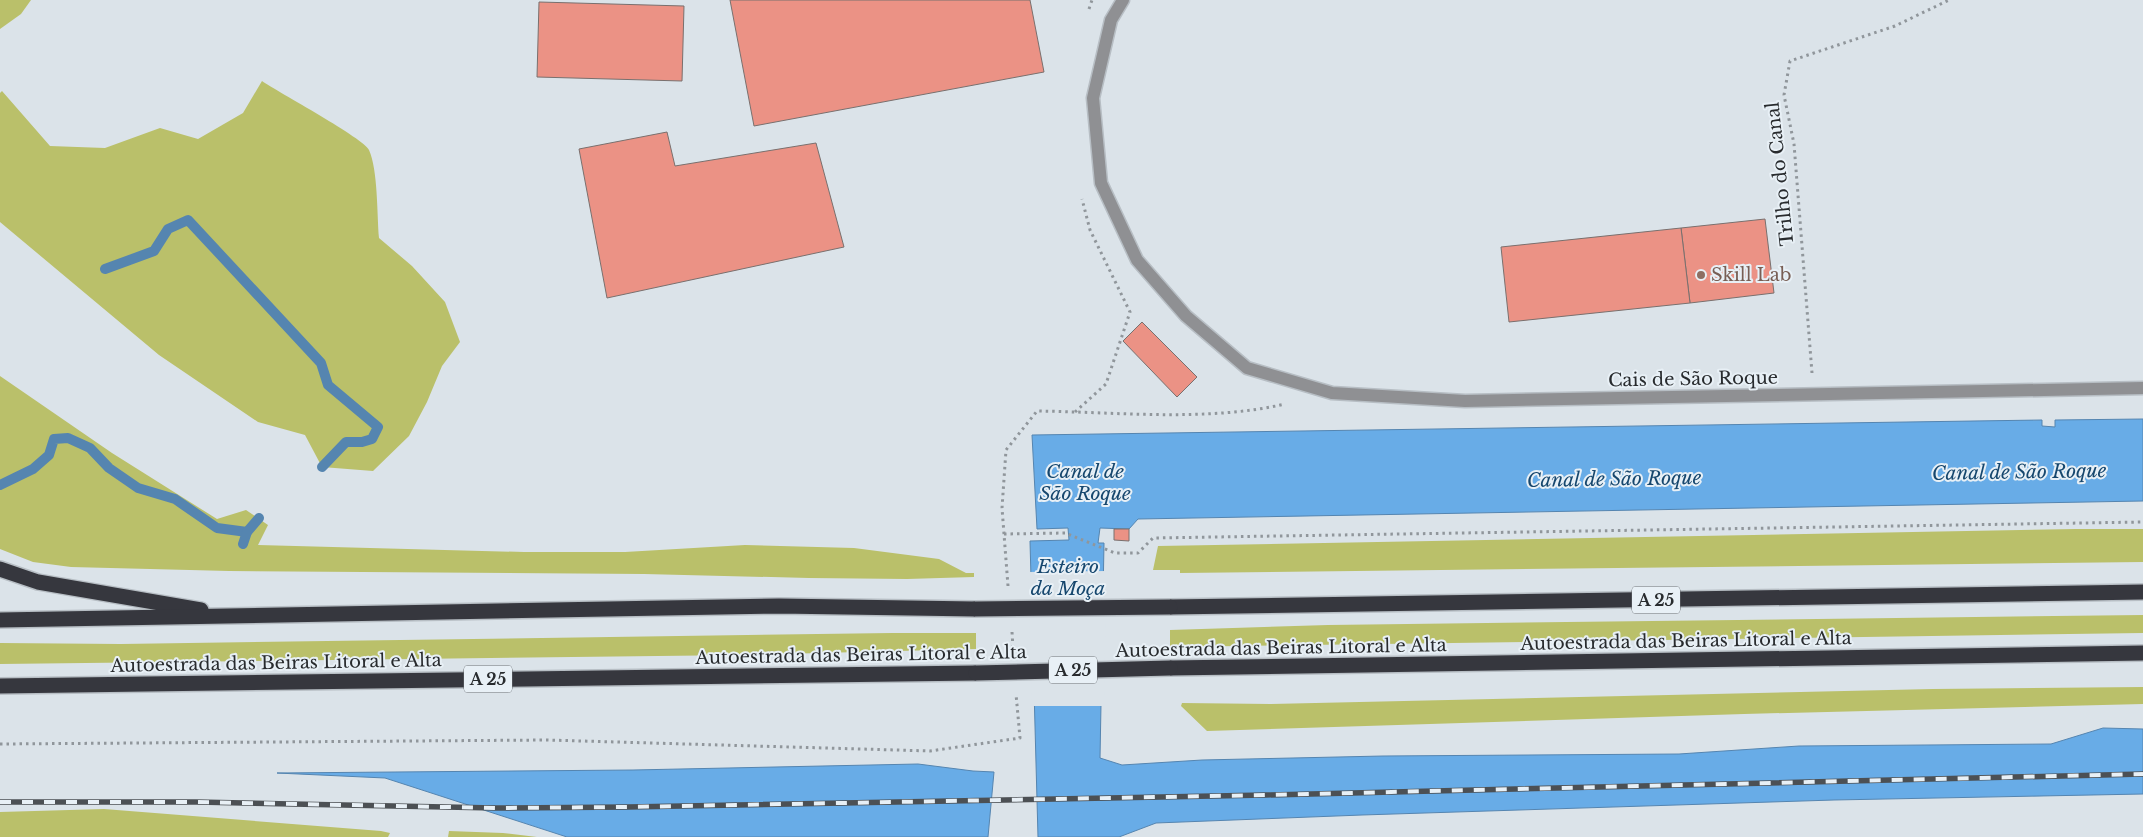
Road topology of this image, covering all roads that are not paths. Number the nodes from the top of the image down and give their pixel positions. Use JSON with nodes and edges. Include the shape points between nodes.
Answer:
{"nodes":[{"id":1,"x":1123,"y":0,"type":"edge"},
{"id":2,"x":2143,"y":388,"type":"edge"},
{"id":3,"x":0,"y":570,"type":"edge"},
{"id":4,"x":2143,"y":592,"type":"edge"},
{"id":5,"x":237,"y":616,"type":"junction"},
{"id":6,"x":0,"y":620,"type":"edge"},
{"id":7,"x":2143,"y":653,"type":"edge"},
{"id":8,"x":0,"y":686,"type":"edge"}],
"edges":[{"from":1,"to":2,"type":"street","name":"Cais de São Roque","via":[[1111,20],[1093,98],[1101,183],[1137,260],[1186,316],[1247,368],[1332,393],[1465,401]]},
{"from":3,"to":5,"type":"highway","via":[[38,582]]},
{"from":4,"to":5,"type":"highway","number":"A 25","bridge":true,"via":[[976,609],[779,606]]},
{"from":5,"to":6,"type":"highway","number":"A 25"},
{"from":7,"to":8,"type":"highway","name":"Autoestrada das Beiras Litoral e Alta","number":"A 25","bridge":true}]}
